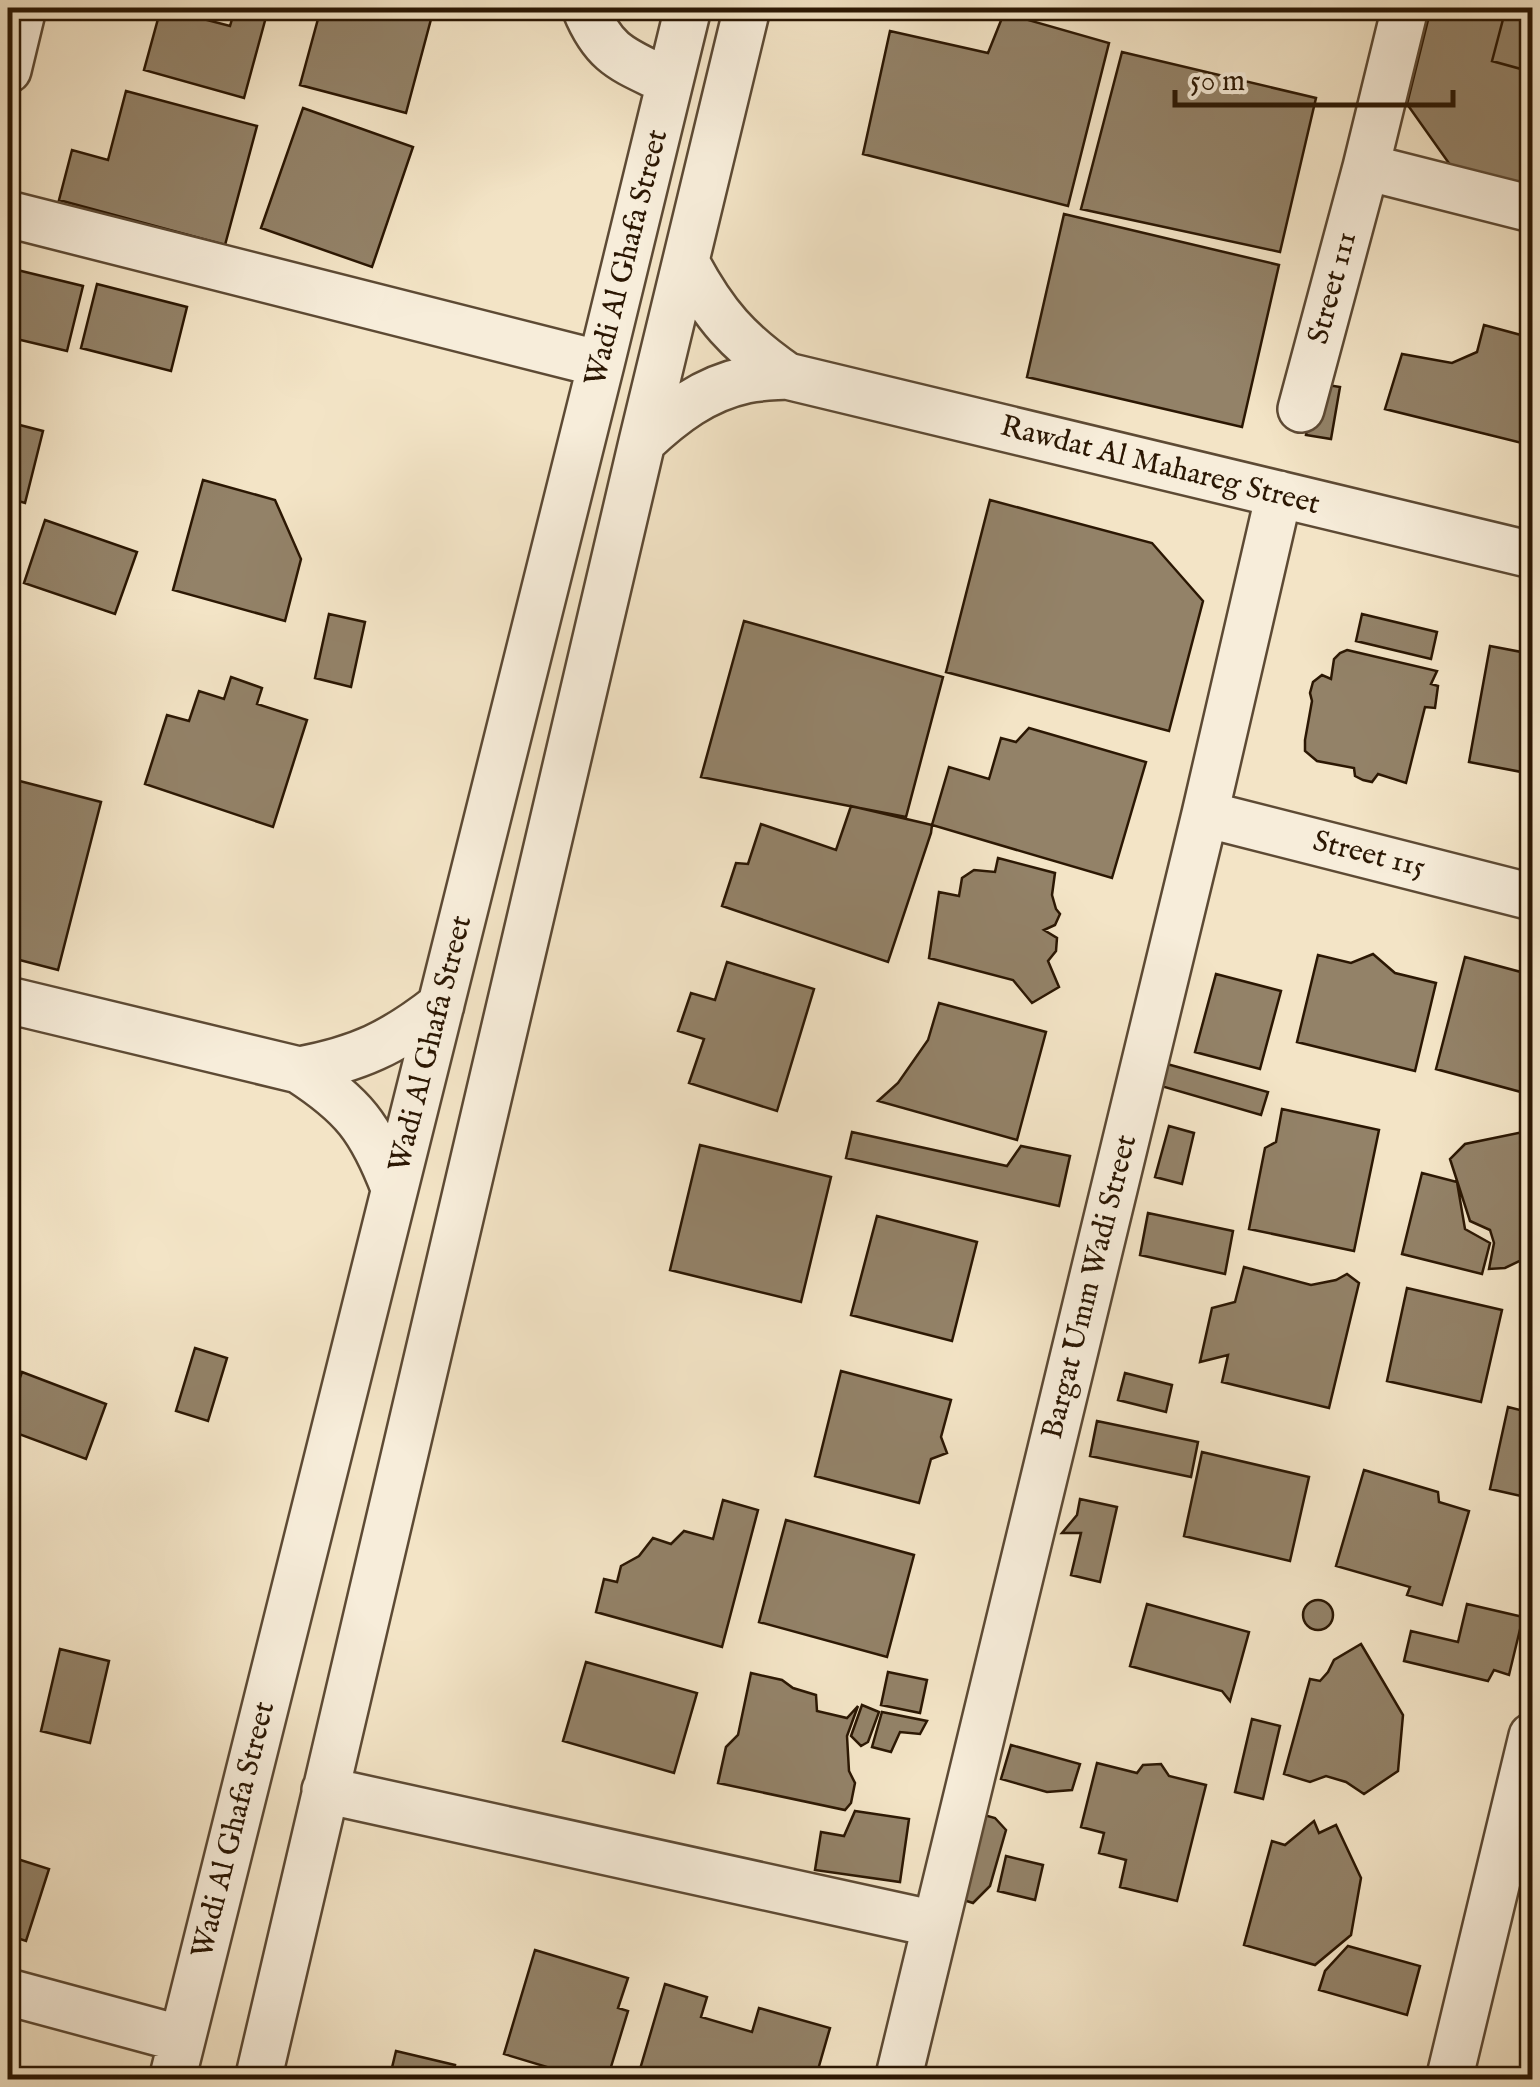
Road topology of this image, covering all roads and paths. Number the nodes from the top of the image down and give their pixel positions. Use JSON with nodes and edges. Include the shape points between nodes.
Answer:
{"nodes":[{"id":1,"x":22,"y":8,"type":"edge"},
{"id":2,"x":585,"y":8,"type":"edge"},
{"id":3,"x":688,"y":8,"type":"edge"},
{"id":4,"x":747,"y":8,"type":"edge"},
{"id":5,"x":1404,"y":8,"type":"edge"},
{"id":6,"x":8,"y":70,"type":"edge"},
{"id":7,"x":670,"y":82,"type":"junction"},
{"id":8,"x":1366,"y":167,"type":"junction"},
{"id":9,"x":1532,"y":208,"type":"edge"},
{"id":10,"x":8,"y":214,"type":"edge"},
{"id":11,"x":686,"y":262,"type":"junction"},
{"id":12,"x":601,"y":364,"type":"junction"},
{"id":13,"x":787,"y":376,"type":"junction"},
{"id":14,"x":1301,"y":409,"type":"dead end"},
{"id":15,"x":642,"y":442,"type":"junction"},
{"id":16,"x":1279,"y":494,"type":"junction"},
{"id":17,"x":1532,"y":556,"type":"edge"},
{"id":18,"x":1205,"y":814,"type":"junction"},
{"id":19,"x":1532,"y":896,"type":"edge"},
{"id":20,"x":8,"y":1000,"type":"edge"},
{"id":21,"x":441,"y":1006,"type":"junction"},
{"id":22,"x":299,"y":1070,"type":"junction"},
{"id":23,"x":394,"y":1188,"type":"junction"},
{"id":24,"x":1532,"y":1736,"type":"edge"},
{"id":25,"x":326,"y":1790,"type":"junction"},
{"id":26,"x":935,"y":1924,"type":"junction"},
{"id":27,"x":8,"y":1992,"type":"edge"},
{"id":28,"x":177,"y":2059,"type":"edge"},
{"id":29,"x":258,"y":2080,"type":"edge"},
{"id":30,"x":898,"y":2080,"type":"edge"},
{"id":31,"x":1449,"y":2080,"type":"edge"}],
"edges":[{"from":1,"to":6,"type":"street"},
{"from":2,"to":7,"type":"street","via":[[616,56]]},
{"from":3,"to":7,"type":"street","name":"Wadi Al Ghafa Street"},
{"from":4,"to":11,"type":"street","name":"Wadi Al Ghafa Street"},
{"from":5,"to":8,"type":"street","name":"Street 111"},
{"from":7,"to":12,"type":"street","name":"Wadi Al Ghafa Street"},
{"from":8,"to":9,"type":"street"},
{"from":8,"to":14,"type":"street","name":"Street 111"},
{"from":10,"to":12,"type":"street"},
{"from":11,"to":13,"type":"street","name":"Rawdat Al Mahareg Street","via":[[728,328]]},
{"from":11,"to":15,"type":"street","name":"Wadi Al Ghafa Street"},
{"from":12,"to":21,"type":"street","name":"Wadi Al Ghafa Street"},
{"from":13,"to":15,"type":"street","name":"Rawdat Al Mahareg Street","via":[[707,393]]},
{"from":13,"to":16,"type":"street","name":"Rawdat Al Mahareg Street"},
{"from":15,"to":25,"type":"street","name":"Wadi Al Ghafa Street"},
{"from":16,"to":17,"type":"street","name":"Rawdat Al Mahareg Street"},
{"from":16,"to":18,"type":"street","name":"Bargat Umm Wadi Street"},
{"from":18,"to":19,"type":"street","name":"Street 115"},
{"from":18,"to":26,"type":"street","name":"Bargat Umm Wadi Street"},
{"from":20,"to":22,"type":"street"},
{"from":21,"to":22,"type":"street","via":[[375,1048]]},
{"from":21,"to":23,"type":"street","name":"Wadi Al Ghafa Street"},
{"from":22,"to":23,"type":"street","via":[[359,1119]]},
{"from":23,"to":28,"type":"street","name":"Wadi Al Ghafa Street"},
{"from":24,"to":31,"type":"street"},
{"from":25,"to":26,"type":"street"},
{"from":25,"to":29,"type":"street","name":"Wadi Al Ghafa Street"},
{"from":26,"to":30,"type":"street","name":"Bargat Umm Wadi Street"},
{"from":27,"to":28,"type":"street"}]}
